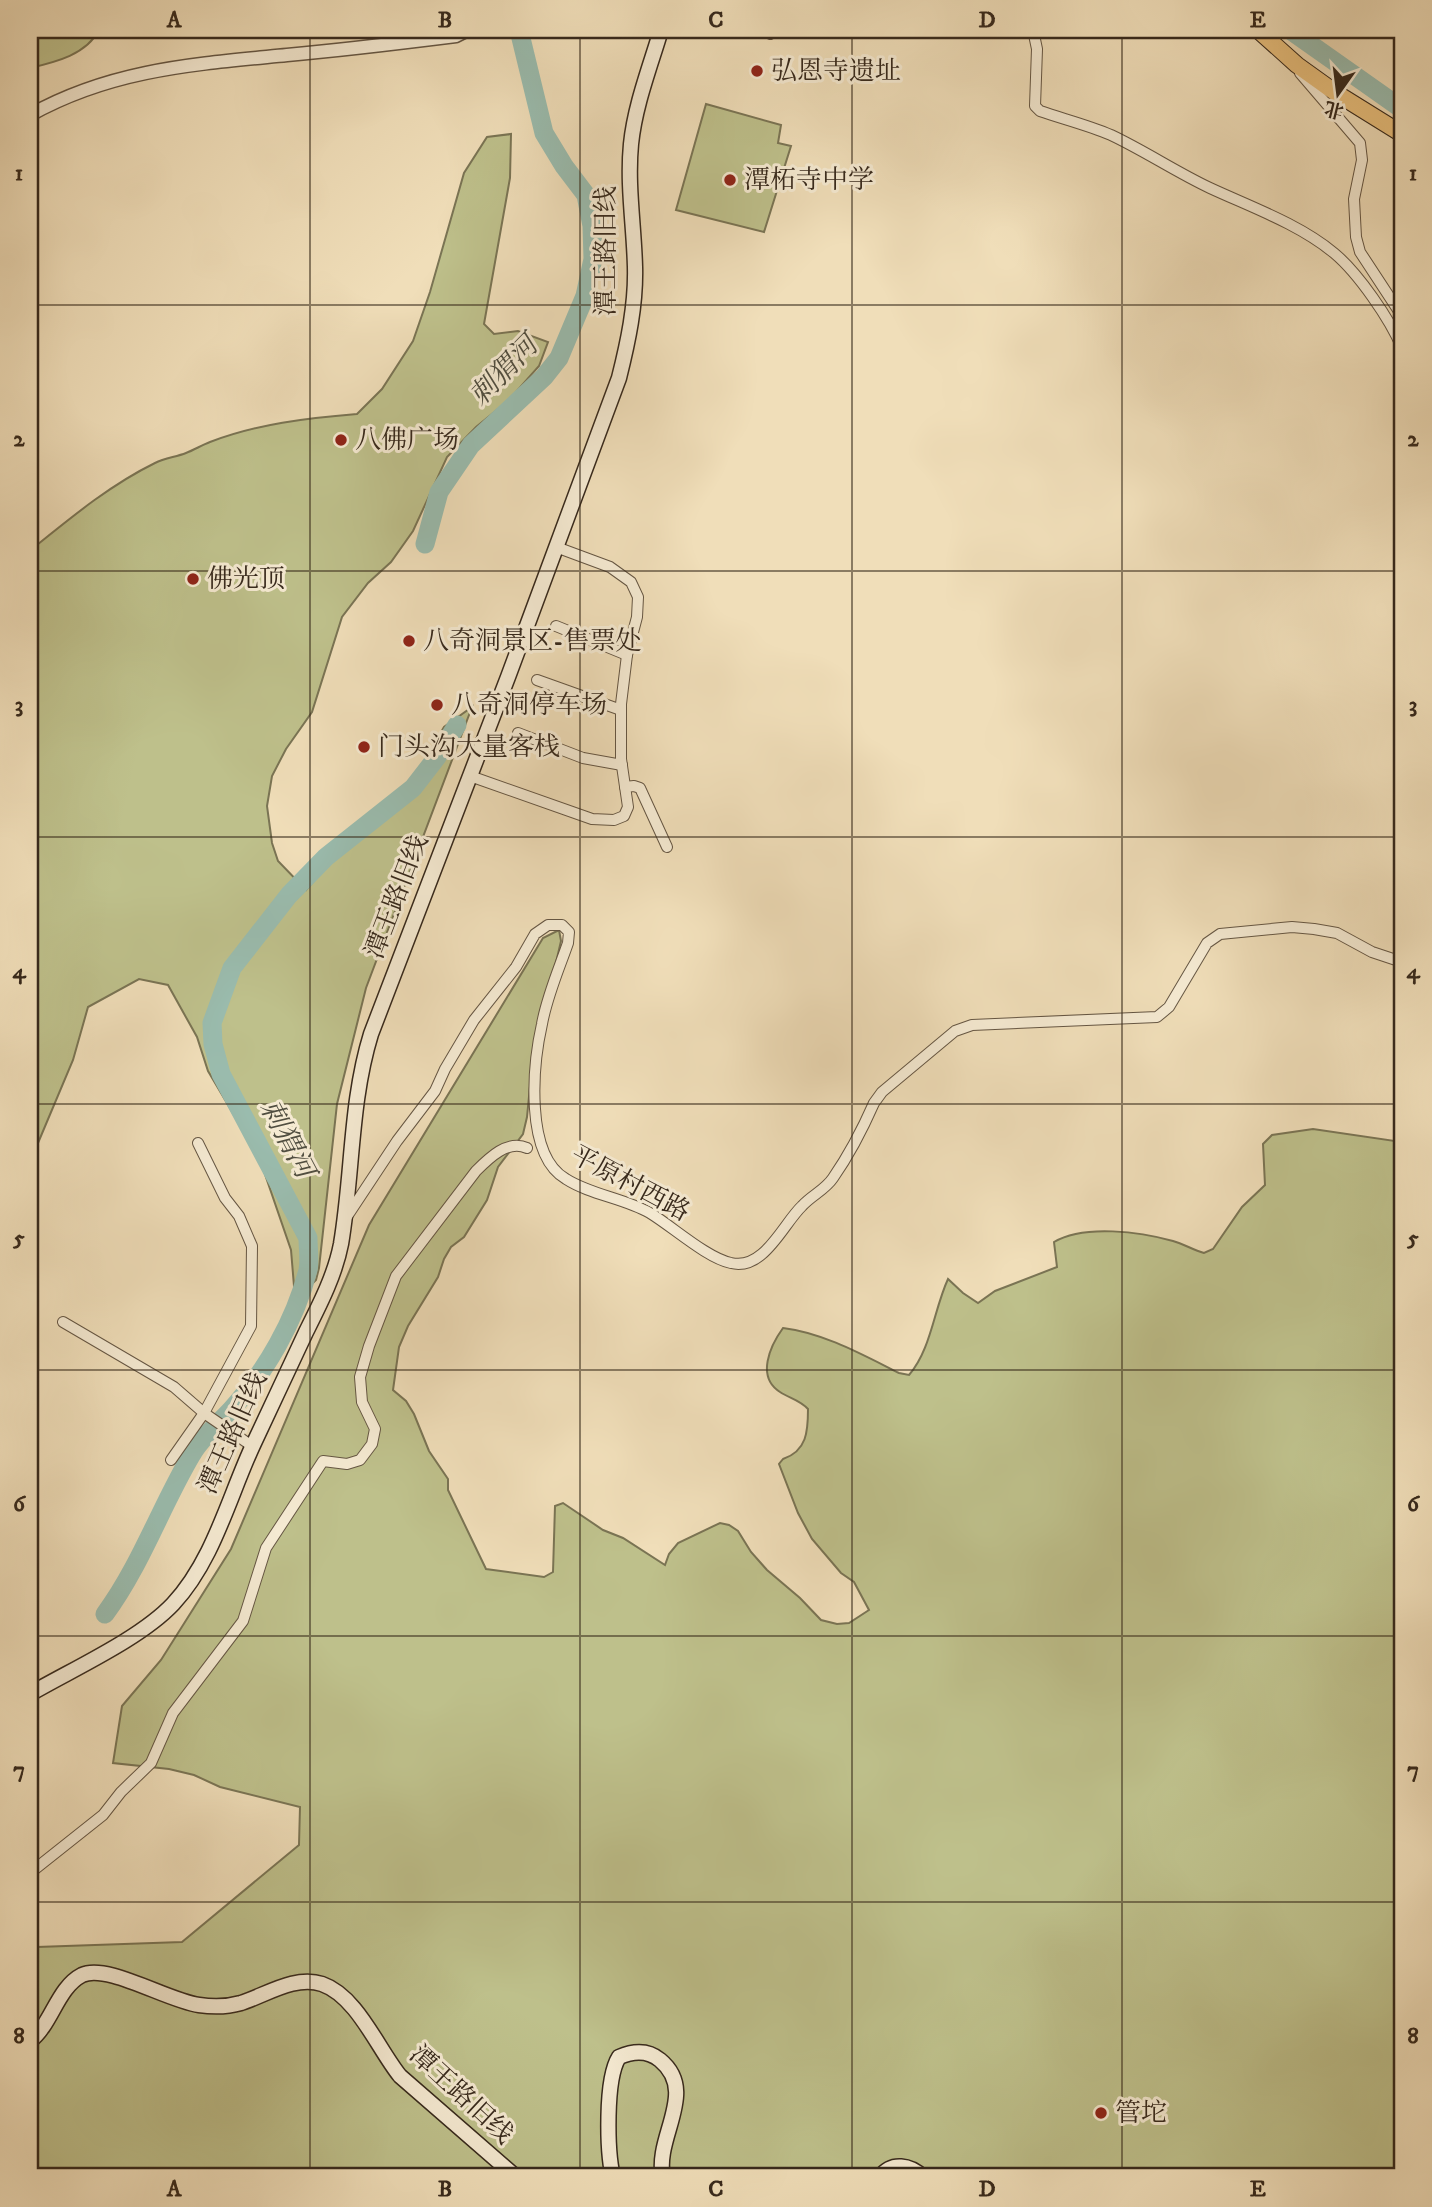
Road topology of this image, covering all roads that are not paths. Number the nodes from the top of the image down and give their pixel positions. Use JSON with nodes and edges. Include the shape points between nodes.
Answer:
{"nodes":[{"id":1,"x":468,"y":30,"type":"edge"},
{"id":2,"x":661,"y":30,"type":"edge"},
{"id":3,"x":1033,"y":30,"type":"edge"},
{"id":4,"x":1258,"y":30,"type":"edge"},
{"id":5,"x":1280,"y":50,"type":"junction"},
{"id":6,"x":30,"y":115,"type":"edge"},
{"id":7,"x":1402,"y":134,"type":"edge"},
{"id":8,"x":1402,"y":316,"type":"edge"},
{"id":9,"x":1402,"y":348,"type":"edge"},
{"id":10,"x":556,"y":547,"type":"junction"},
{"id":11,"x":556,"y":626,"type":"dead end"},
{"id":12,"x":627,"y":655,"type":"junction"},
{"id":13,"x":537,"y":680,"type":"dead end"},
{"id":14,"x":621,"y":710,"type":"junction"},
{"id":15,"x":518,"y":733,"type":"dead end"},
{"id":16,"x":622,"y":765,"type":"junction"},
{"id":17,"x":470,"y":776,"type":"junction"},
{"id":18,"x":625,"y":787,"type":"junction"},
{"id":19,"x":667,"y":847,"type":"dead end"},
{"id":20,"x":1402,"y":962,"type":"edge"},
{"id":21,"x":198,"y":1143,"type":"dead end"},
{"id":22,"x":527,"y":1148,"type":"dead end"},
{"id":23,"x":344,"y":1221,"type":"junction"},
{"id":24,"x":63,"y":1322,"type":"dead end"},
{"id":25,"x":204,"y":1413,"type":"junction"},
{"id":26,"x":252,"y":1446,"type":"junction"},
{"id":27,"x":171,"y":1460,"type":"dead end"},
{"id":28,"x":30,"y":1694,"type":"edge"},
{"id":29,"x":30,"y":1870,"type":"edge"},
{"id":30,"x":30,"y":2041,"type":"edge"},
{"id":31,"x":516,"y":2177,"type":"edge"},
{"id":32,"x":614,"y":2177,"type":"edge"},
{"id":33,"x":663,"y":2177,"type":"edge"},
{"id":34,"x":880,"y":2177,"type":"edge"},
{"id":35,"x":923,"y":2177,"type":"edge"}],
"edges":[{"from":1,"to":6,"type":"street","via":[[456,36],[127,75]]},
{"from":2,"to":10,"type":"main road","name":"潭王路旧线","via":[[631,144],[635,268],[630,331],[619,378]]},
{"from":3,"to":9,"type":"street","via":[[1035,106],[1040,111],[1109,134],[1313,239],[1335,254],[1373,299]]},
{"from":4,"to":5,"type":"highway"},
{"from":5,"to":7,"type":"highway","via":[[1336,93]]},
{"from":5,"to":8,"type":"street","via":[[1360,143],[1363,160],[1354,199],[1358,244]]},
{"from":10,"to":12,"type":"street","via":[[610,567],[631,582],[638,607]]},
{"from":10,"to":17,"type":"main road","name":"潭王路旧线"},
{"from":11,"to":12,"type":"street"},
{"from":12,"to":14,"type":"street"},
{"from":13,"to":14,"type":"street"},
{"from":14,"to":16,"type":"street"},
{"from":15,"to":16,"type":"street","via":[[583,758]]},
{"from":16,"to":18,"type":"street"},
{"from":17,"to":18,"type":"street","via":[[592,819],[624,816],[628,807]]},
{"from":17,"to":23,"type":"main road","name":"潭王路旧线","via":[[363,1060]]},
{"from":18,"to":19,"type":"street","via":[[640,788]]},
{"from":20,"to":23,"type":"street","name":"平原村西路","via":[[1337,933],[1314,929],[1220,934],[1207,943],[1169,1007],[1157,1017],[990,1023],[956,1031],[882,1093],[833,1179],[803,1205],[763,1254],[734,1264],[648,1212],[565,1179],[544,1153],[537,1130],[537,1060],[542,1023],[569,932],[562,925],[548,925],[535,934],[516,967],[474,1020],[435,1091]]},
{"from":21,"to":25,"type":"street","via":[[252,1246],[251,1326]]},
{"from":22,"to":29,"type":"street","via":[[502,1149],[476,1171],[396,1276],[360,1377],[362,1402],[375,1429],[372,1444],[360,1460],[347,1464],[323,1461],[266,1548],[243,1621],[173,1713],[151,1763],[103,1815]]},
{"from":23,"to":26,"type":"main road","name":"潭王路旧线","via":[[328,1286]]},
{"from":24,"to":25,"type":"street","via":[[174,1387]]},
{"from":25,"to":26,"type":"street"},
{"from":25,"to":27,"type":"street"},
{"from":26,"to":28,"type":"main road","name":"潭王路旧线","via":[[213,1541],[174,1602],[138,1632]]},
{"from":30,"to":31,"type":"main road","name":"潭王路旧线","via":[[72,1983],[90,1972],[107,1973],[177,2000],[213,2006],[240,2003],[289,1985],[322,1984],[339,1993],[356,2012],[400,2076]]},
{"from":32,"to":33,"type":"main road","via":[[610,2081],[620,2057],[634,2052],[656,2057],[678,2088],[662,2152]]},
{"from":34,"to":35,"type":"main road","via":[[898,2166],[912,2168]]}]}
